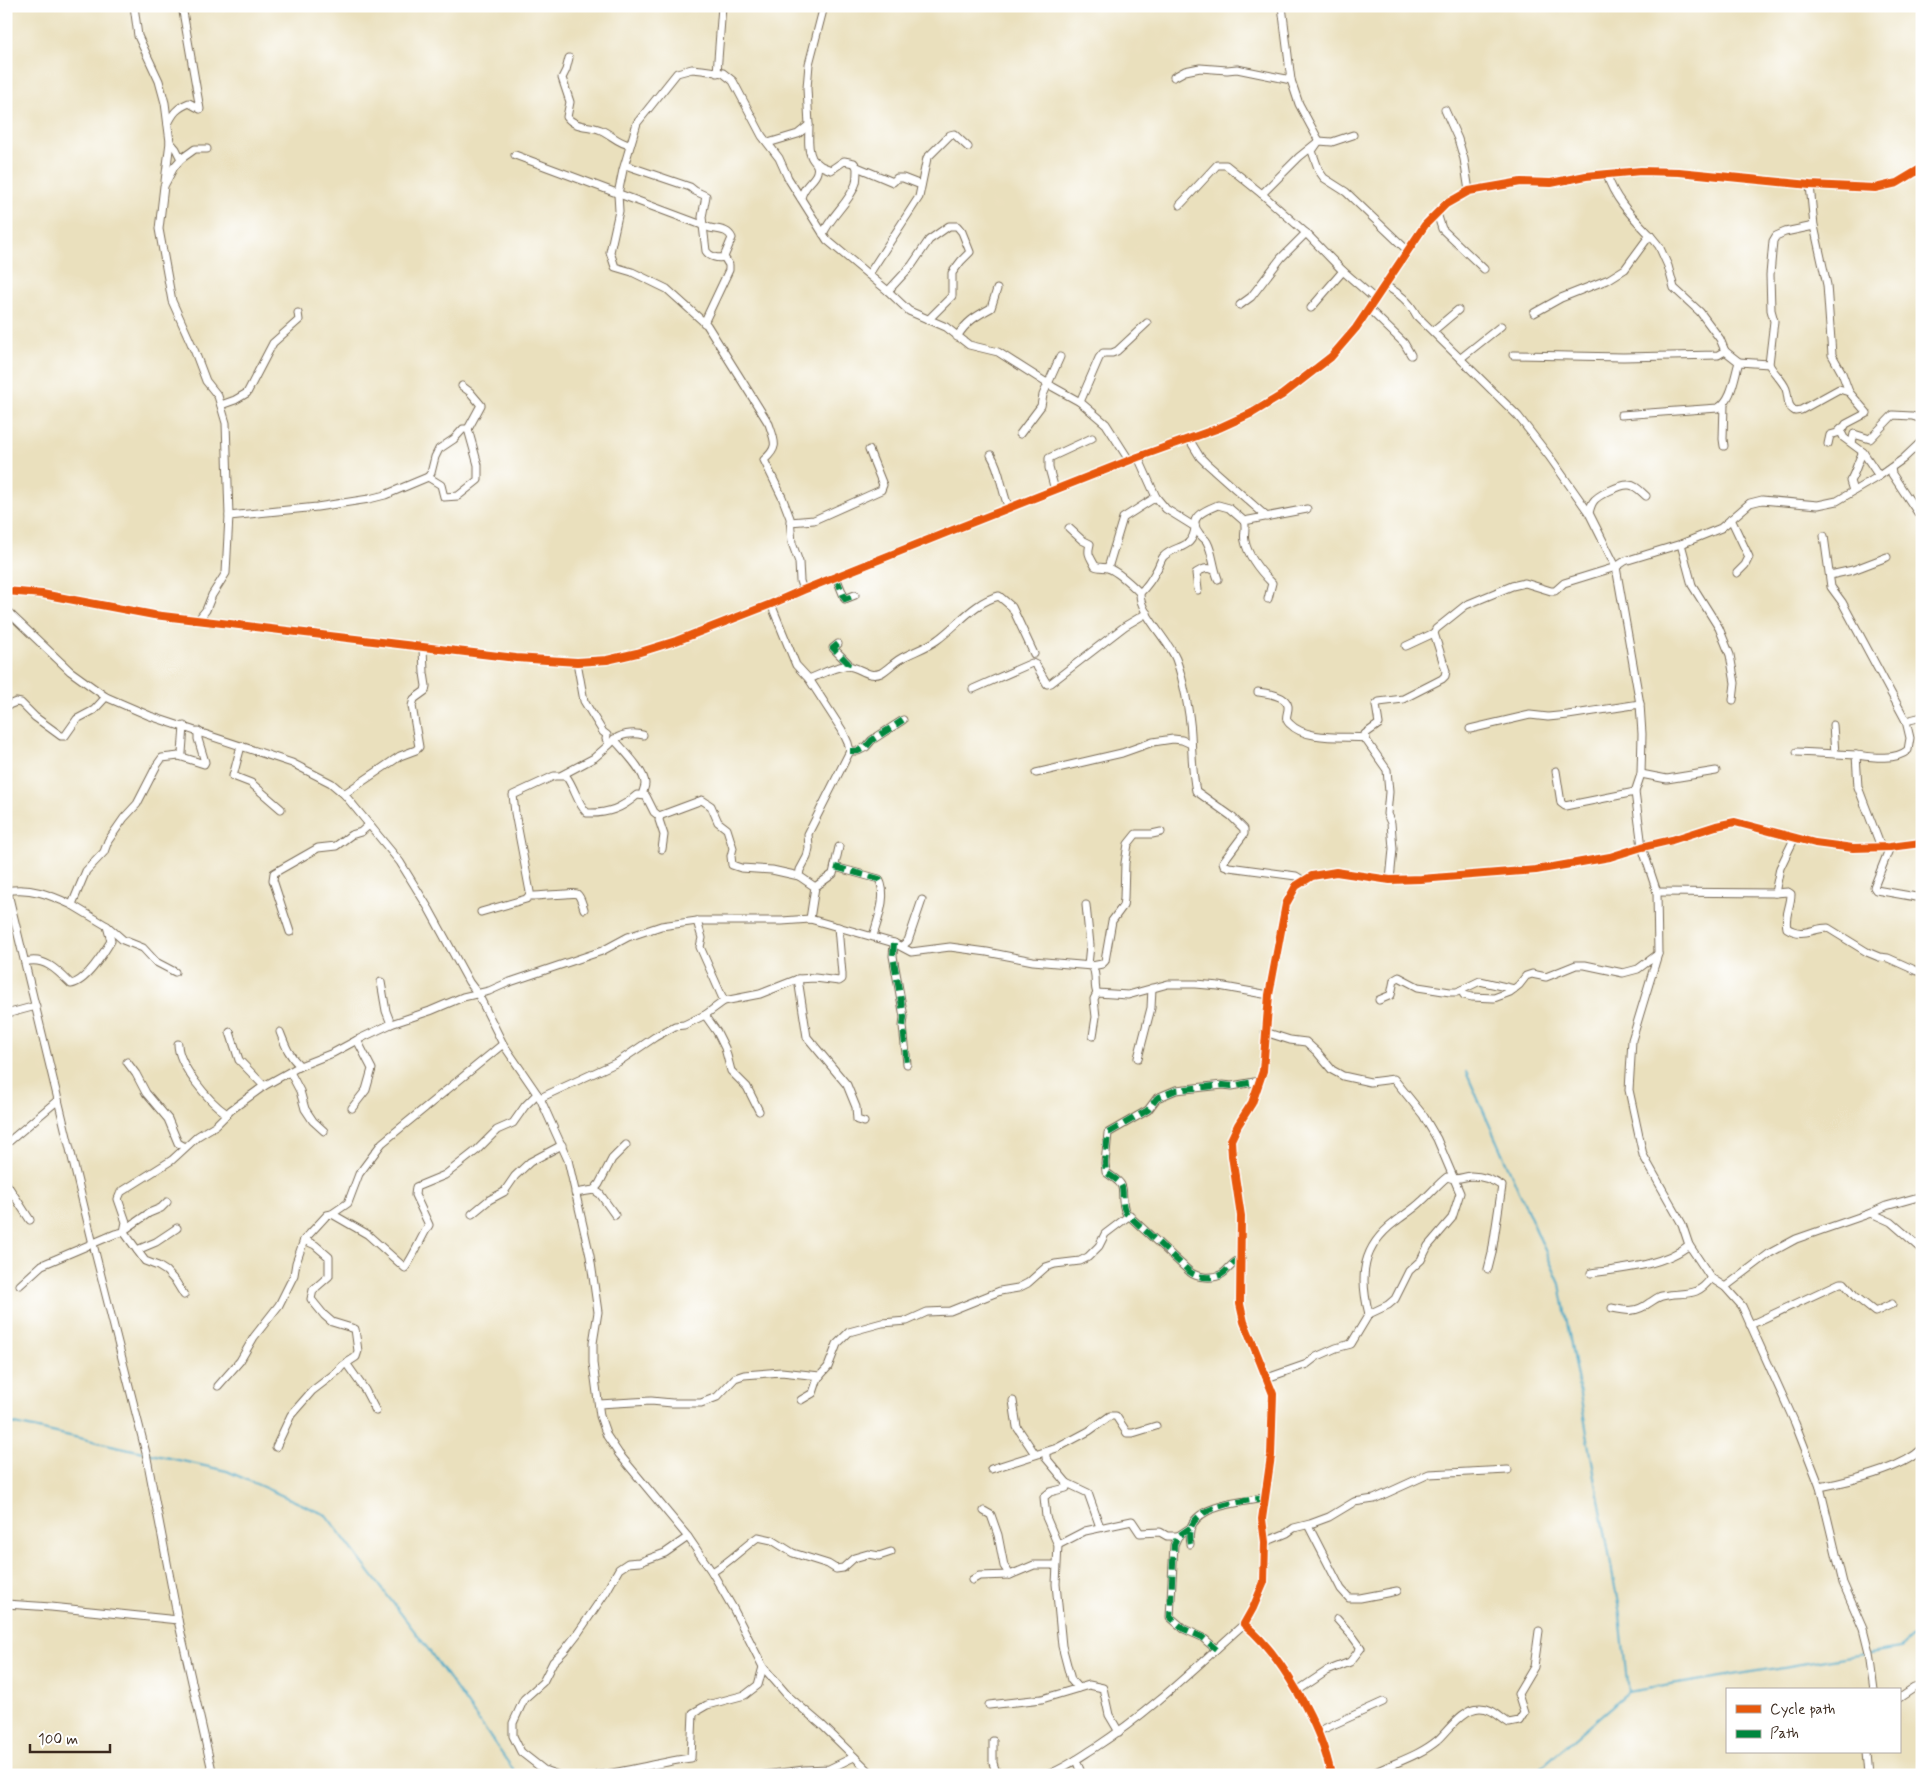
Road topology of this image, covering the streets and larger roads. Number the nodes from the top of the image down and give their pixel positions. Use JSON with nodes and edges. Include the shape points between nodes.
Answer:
{"nodes":[{"id":1,"x":134,"y":6,"type":"edge"},
{"id":2,"x":182,"y":6,"type":"edge"},
{"id":3,"x":722,"y":6,"type":"edge"},
{"id":4,"x":824,"y":6,"type":"edge"},
{"id":5,"x":1282,"y":6,"type":"edge"},
{"id":6,"x":569,"y":58,"type":"dead end"},
{"id":7,"x":717,"y":73,"type":"junction"},
{"id":8,"x":1174,"y":76,"type":"dead end"},
{"id":9,"x":1291,"y":80,"type":"junction"},
{"id":10,"x":1445,"y":110,"type":"dead end"},
{"id":11,"x":168,"y":124,"type":"junction"},
{"id":12,"x":808,"y":126,"type":"junction"},
{"id":13,"x":1353,"y":135,"type":"dead end"},
{"id":14,"x":1319,"y":141,"type":"junction"},
{"id":15,"x":170,"y":142,"type":"junction"},
{"id":16,"x":768,"y":143,"type":"junction"},
{"id":17,"x":630,"y":145,"type":"junction"},
{"id":18,"x":968,"y":147,"type":"dead end"},
{"id":19,"x":207,"y":149,"type":"dead end"},
{"id":20,"x":515,"y":155,"type":"dead end"},
{"id":21,"x":181,"y":159,"type":"junction"},
{"id":22,"x":816,"y":162,"type":"junction"},
{"id":23,"x":624,"y":165,"type":"junction"},
{"id":24,"x":857,"y":167,"type":"junction"},
{"id":25,"x":1922,"y":168,"type":"edge"},
{"id":26,"x":1608,"y":175,"type":"junction"},
{"id":27,"x":921,"y":185,"type":"junction"},
{"id":28,"x":1810,"y":185,"type":"junction"},
{"id":29,"x":164,"y":186,"type":"junction"},
{"id":30,"x":1271,"y":186,"type":"junction"},
{"id":31,"x":1469,"y":191,"type":"junction"},
{"id":32,"x":618,"y":194,"type":"junction"},
{"id":33,"x":1262,"y":194,"type":"junction"},
{"id":34,"x":801,"y":198,"type":"junction"},
{"id":35,"x":1271,"y":202,"type":"junction"},
{"id":36,"x":1180,"y":205,"type":"dead end"},
{"id":37,"x":1437,"y":212,"type":"junction"},
{"id":38,"x":703,"y":226,"type":"junction"},
{"id":39,"x":1814,"y":226,"type":"junction"},
{"id":40,"x":1306,"y":233,"type":"junction"},
{"id":41,"x":823,"y":234,"type":"junction"},
{"id":42,"x":1650,"y":235,"type":"junction"},
{"id":43,"x":1408,"y":250,"type":"junction"},
{"id":44,"x":724,"y":257,"type":"junction"},
{"id":45,"x":1484,"y":269,"type":"dead end"},
{"id":46,"x":1343,"y":271,"type":"junction"},
{"id":47,"x":868,"y":274,"type":"junction"},
{"id":48,"x":1384,"y":285,"type":"junction"},
{"id":49,"x":997,"y":289,"type":"dead end"},
{"id":50,"x":888,"y":291,"type":"junction"},
{"id":51,"x":1375,"y":299,"type":"junction"},
{"id":52,"x":1240,"y":304,"type":"dead end"},
{"id":53,"x":1311,"y":308,"type":"dead end"},
{"id":54,"x":1369,"y":308,"type":"junction"},
{"id":55,"x":1458,"y":310,"type":"dead end"},
{"id":56,"x":298,"y":313,"type":"dead end"},
{"id":57,"x":1534,"y":313,"type":"dead end"},
{"id":58,"x":928,"y":320,"type":"junction"},
{"id":59,"x":704,"y":323,"type":"junction"},
{"id":60,"x":1147,"y":323,"type":"dead end"},
{"id":61,"x":1501,"y":326,"type":"dead end"},
{"id":62,"x":1433,"y":331,"type":"junction"},
{"id":63,"x":957,"y":337,"type":"junction"},
{"id":64,"x":1725,"y":350,"type":"junction"},
{"id":65,"x":1411,"y":355,"type":"dead end"},
{"id":66,"x":1513,"y":355,"type":"dead end"},
{"id":67,"x":1060,"y":358,"type":"dead end"},
{"id":68,"x":1461,"y":358,"type":"junction"},
{"id":69,"x":1739,"y":362,"type":"junction"},
{"id":70,"x":1769,"y":364,"type":"junction"},
{"id":71,"x":1048,"y":384,"type":"junction"},
{"id":72,"x":462,"y":386,"type":"dead end"},
{"id":73,"x":1849,"y":392,"type":"junction"},
{"id":74,"x":1080,"y":402,"type":"junction"},
{"id":75,"x":1724,"y":404,"type":"junction"},
{"id":76,"x":221,"y":405,"type":"junction"},
{"id":77,"x":1622,"y":415,"type":"dead end"},
{"id":78,"x":1922,"y":419,"type":"edge"},
{"id":79,"x":1842,"y":428,"type":"junction"},
{"id":80,"x":468,"y":429,"type":"junction"},
{"id":81,"x":1020,"y":434,"type":"dead end"},
{"id":82,"x":1092,"y":438,"type":"dead end"},
{"id":83,"x":1190,"y":439,"type":"junction"},
{"id":84,"x":1922,"y":442,"type":"edge"},
{"id":85,"x":1852,"y":443,"type":"junction"},
{"id":86,"x":1828,"y":444,"type":"dead end"},
{"id":87,"x":1724,"y":446,"type":"dead end"},
{"id":88,"x":869,"y":450,"type":"dead end"},
{"id":89,"x":1863,"y":452,"type":"junction"},
{"id":90,"x":991,"y":455,"type":"dead end"},
{"id":91,"x":1138,"y":457,"type":"junction"},
{"id":92,"x":1129,"y":460,"type":"junction"},
{"id":93,"x":1891,"y":468,"type":"junction"},
{"id":94,"x":1879,"y":476,"type":"junction"},
{"id":95,"x":428,"y":477,"type":"junction"},
{"id":96,"x":1055,"y":490,"type":"junction"},
{"id":97,"x":1854,"y":491,"type":"junction"},
{"id":98,"x":1646,"y":496,"type":"dead end"},
{"id":99,"x":1156,"y":497,"type":"junction"},
{"id":100,"x":1009,"y":508,"type":"junction"},
{"id":101,"x":1307,"y":509,"type":"dead end"},
{"id":102,"x":1589,"y":513,"type":"junction"},
{"id":103,"x":229,"y":516,"type":"junction"},
{"id":104,"x":1266,"y":517,"type":"junction"},
{"id":105,"x":1730,"y":519,"type":"junction"},
{"id":106,"x":1922,"y":519,"type":"edge"},
{"id":107,"x":1244,"y":521,"type":"junction"},
{"id":108,"x":790,"y":522,"type":"junction"},
{"id":109,"x":1195,"y":527,"type":"junction"},
{"id":110,"x":1069,"y":528,"type":"dead end"},
{"id":111,"x":1824,"y":536,"type":"dead end"},
{"id":112,"x":1681,"y":544,"type":"junction"},
{"id":113,"x":1887,"y":557,"type":"dead end"},
{"id":114,"x":1616,"y":567,"type":"junction"},
{"id":115,"x":1108,"y":568,"type":"junction"},
{"id":116,"x":1214,"y":570,"type":"junction"},
{"id":117,"x":1737,"y":573,"type":"dead end"},
{"id":118,"x":1830,"y":575,"type":"junction"},
{"id":119,"x":836,"y":577,"type":"junction"},
{"id":120,"x":1218,"y":579,"type":"dead end"},
{"id":121,"x":803,"y":590,"type":"junction"},
{"id":122,"x":1198,"y":590,"type":"dead end"},
{"id":123,"x":6,"y":591,"type":"edge"},
{"id":124,"x":1140,"y":593,"type":"junction"},
{"id":125,"x":855,"y":595,"type":"dead end"},
{"id":126,"x":1268,"y":599,"type":"dead end"},
{"id":127,"x":771,"y":604,"type":"junction"},
{"id":128,"x":6,"y":610,"type":"edge"},
{"id":129,"x":1146,"y":614,"type":"junction"},
{"id":130,"x":198,"y":620,"type":"junction"},
{"id":131,"x":1434,"y":633,"type":"junction"},
{"id":132,"x":838,"y":644,"type":"dead end"},
{"id":133,"x":1406,"y":646,"type":"dead end"},
{"id":134,"x":423,"y":647,"type":"junction"},
{"id":135,"x":1034,"y":654,"type":"dead end"},
{"id":136,"x":577,"y":662,"type":"junction"},
{"id":137,"x":847,"y":666,"type":"junction"},
{"id":138,"x":809,"y":679,"type":"junction"},
{"id":139,"x":973,"y":689,"type":"dead end"},
{"id":140,"x":1258,"y":692,"type":"dead end"},
{"id":141,"x":106,"y":697,"type":"junction"},
{"id":142,"x":1733,"y":700,"type":"dead end"},
{"id":143,"x":1640,"y":704,"type":"junction"},
{"id":144,"x":6,"y":706,"type":"edge"},
{"id":145,"x":1922,"y":718,"type":"edge"},
{"id":146,"x":903,"y":720,"type":"dead end"},
{"id":147,"x":1906,"y":722,"type":"junction"},
{"id":148,"x":1833,"y":725,"type":"dead end"},
{"id":149,"x":184,"y":726,"type":"junction"},
{"id":150,"x":1470,"y":728,"type":"dead end"},
{"id":151,"x":198,"y":731,"type":"junction"},
{"id":152,"x":643,"y":734,"type":"dead end"},
{"id":153,"x":1366,"y":738,"type":"junction"},
{"id":154,"x":612,"y":742,"type":"junction"},
{"id":155,"x":1191,"y":744,"type":"junction"},
{"id":156,"x":241,"y":746,"type":"junction"},
{"id":157,"x":850,"y":751,"type":"junction"},
{"id":158,"x":1798,"y":752,"type":"dead end"},
{"id":159,"x":1835,"y":754,"type":"junction"},
{"id":160,"x":179,"y":756,"type":"junction"},
{"id":161,"x":1856,"y":756,"type":"junction"},
{"id":162,"x":1556,"y":771,"type":"dead end"},
{"id":163,"x":1716,"y":771,"type":"dead end"},
{"id":164,"x":1036,"y":773,"type":"dead end"},
{"id":165,"x":1641,"y":774,"type":"junction"},
{"id":166,"x":562,"y":775,"type":"junction"},
{"id":167,"x":1635,"y":792,"type":"junction"},
{"id":168,"x":344,"y":794,"type":"junction"},
{"id":169,"x":642,"y":795,"type":"junction"},
{"id":170,"x":281,"y":809,"type":"dead end"},
{"id":171,"x":660,"y":816,"type":"junction"},
{"id":172,"x":369,"y":825,"type":"junction"},
{"id":173,"x":1161,"y":832,"type":"dead end"},
{"id":174,"x":1794,"y":837,"type":"junction"},
{"id":175,"x":1921,"y":843,"type":"edge"},
{"id":176,"x":839,"y":847,"type":"dead end"},
{"id":177,"x":1642,"y":847,"type":"junction"},
{"id":178,"x":1881,"y":847,"type":"junction"},
{"id":179,"x":1890,"y":847,"type":"junction"},
{"id":180,"x":662,"y":850,"type":"dead end"},
{"id":181,"x":835,"y":867,"type":"junction"},
{"id":182,"x":799,"y":876,"type":"junction"},
{"id":183,"x":1390,"y":880,"type":"junction"},
{"id":184,"x":1304,"y":881,"type":"junction"},
{"id":185,"x":815,"y":887,"type":"junction"},
{"id":186,"x":7,"y":888,"type":"edge"},
{"id":187,"x":1657,"y":892,"type":"junction"},
{"id":188,"x":1775,"y":893,"type":"junction"},
{"id":189,"x":529,"y":896,"type":"junction"},
{"id":190,"x":1916,"y":897,"type":"dead end"},
{"id":191,"x":922,"y":900,"type":"dead end"},
{"id":192,"x":72,"y":905,"type":"junction"},
{"id":193,"x":1086,"y":905,"type":"dead end"},
{"id":194,"x":584,"y":909,"type":"dead end"},
{"id":195,"x":481,"y":912,"type":"dead end"},
{"id":196,"x":810,"y":919,"type":"junction"},
{"id":197,"x":697,"y":921,"type":"junction"},
{"id":198,"x":107,"y":926,"type":"junction"},
{"id":199,"x":838,"y":927,"type":"junction"},
{"id":200,"x":290,"y":932,"type":"dead end"},
{"id":201,"x":873,"y":936,"type":"junction"},
{"id":202,"x":894,"y":943,"type":"junction"},
{"id":203,"x":902,"y":946,"type":"junction"},
{"id":204,"x":1658,"y":954,"type":"junction"},
{"id":205,"x":24,"y":962,"type":"junction"},
{"id":206,"x":1090,"y":966,"type":"junction"},
{"id":207,"x":1917,"y":971,"type":"dead end"},
{"id":208,"x":175,"y":972,"type":"dead end"},
{"id":209,"x":798,"y":980,"type":"junction"},
{"id":210,"x":381,"y":982,"type":"dead end"},
{"id":211,"x":1152,"y":988,"type":"junction"},
{"id":212,"x":1514,"y":989,"type":"junction"},
{"id":213,"x":1461,"y":990,"type":"junction"},
{"id":214,"x":1097,"y":993,"type":"junction"},
{"id":215,"x":478,"y":994,"type":"junction"},
{"id":216,"x":1269,"y":995,"type":"junction"},
{"id":217,"x":1379,"y":1000,"type":"dead end"},
{"id":218,"x":724,"y":1001,"type":"junction"},
{"id":219,"x":36,"y":1006,"type":"junction"},
{"id":220,"x":6,"y":1014,"type":"edge"},
{"id":221,"x":705,"y":1015,"type":"junction"},
{"id":222,"x":391,"y":1024,"type":"junction"},
{"id":223,"x":230,"y":1032,"type":"dead end"},
{"id":224,"x":280,"y":1032,"type":"dead end"},
{"id":225,"x":1265,"y":1032,"type":"junction"},
{"id":226,"x":1094,"y":1036,"type":"dead end"},
{"id":227,"x":357,"y":1040,"type":"junction"},
{"id":228,"x":178,"y":1044,"type":"dead end"},
{"id":229,"x":503,"y":1044,"type":"junction"},
{"id":230,"x":1138,"y":1058,"type":"dead end"},
{"id":231,"x":127,"y":1062,"type":"dead end"},
{"id":232,"x":907,"y":1064,"type":"dead end"},
{"id":233,"x":300,"y":1066,"type":"junction"},
{"id":234,"x":290,"y":1072,"type":"junction"},
{"id":235,"x":1260,"y":1082,"type":"junction"},
{"id":236,"x":264,"y":1086,"type":"junction"},
{"id":237,"x":539,"y":1096,"type":"junction"},
{"id":238,"x":58,"y":1100,"type":"junction"},
{"id":239,"x":352,"y":1108,"type":"dead end"},
{"id":240,"x":760,"y":1111,"type":"dead end"},
{"id":241,"x":227,"y":1114,"type":"junction"},
{"id":242,"x":864,"y":1122,"type":"dead end"},
{"id":243,"x":324,"y":1131,"type":"dead end"},
{"id":244,"x":6,"y":1144,"type":"edge"},
{"id":245,"x":626,"y":1145,"type":"dead end"},
{"id":246,"x":562,"y":1146,"type":"junction"},
{"id":247,"x":185,"y":1147,"type":"junction"},
{"id":248,"x":1453,"y":1180,"type":"junction"},
{"id":249,"x":6,"y":1183,"type":"edge"},
{"id":250,"x":594,"y":1190,"type":"junction"},
{"id":251,"x":575,"y":1193,"type":"junction"},
{"id":252,"x":1922,"y":1196,"type":"edge"},
{"id":253,"x":167,"y":1202,"type":"dead end"},
{"id":254,"x":1871,"y":1213,"type":"junction"},
{"id":255,"x":332,"y":1214,"type":"junction"},
{"id":256,"x":472,"y":1214,"type":"dead end"},
{"id":257,"x":615,"y":1215,"type":"dead end"},
{"id":258,"x":1130,"y":1215,"type":"junction"},
{"id":259,"x":30,"y":1220,"type":"dead end"},
{"id":260,"x":177,"y":1228,"type":"dead end"},
{"id":261,"x":125,"y":1230,"type":"junction"},
{"id":262,"x":304,"y":1240,"type":"junction"},
{"id":263,"x":93,"y":1244,"type":"junction"},
{"id":264,"x":1689,"y":1245,"type":"junction"},
{"id":265,"x":1922,"y":1249,"type":"edge"},
{"id":266,"x":137,"y":1250,"type":"junction"},
{"id":267,"x":1242,"y":1259,"type":"junction"},
{"id":268,"x":1488,"y":1269,"type":"dead end"},
{"id":269,"x":1591,"y":1273,"type":"dead end"},
{"id":270,"x":1711,"y":1278,"type":"junction"},
{"id":271,"x":20,"y":1285,"type":"dead end"},
{"id":272,"x":1725,"y":1287,"type":"junction"},
{"id":273,"x":184,"y":1295,"type":"dead end"},
{"id":274,"x":1892,"y":1304,"type":"dead end"},
{"id":275,"x":1612,"y":1308,"type":"dead end"},
{"id":276,"x":1369,"y":1314,"type":"junction"},
{"id":277,"x":1750,"y":1325,"type":"junction"},
{"id":278,"x":346,"y":1364,"type":"junction"},
{"id":279,"x":820,"y":1376,"type":"junction"},
{"id":280,"x":1267,"y":1378,"type":"junction"},
{"id":281,"x":218,"y":1386,"type":"dead end"},
{"id":282,"x":801,"y":1400,"type":"dead end"},
{"id":283,"x":1013,"y":1400,"type":"dead end"},
{"id":284,"x":599,"y":1404,"type":"junction"},
{"id":285,"x":376,"y":1411,"type":"dead end"},
{"id":286,"x":1156,"y":1426,"type":"dead end"},
{"id":287,"x":276,"y":1447,"type":"dead end"},
{"id":288,"x":1922,"y":1448,"type":"edge"},
{"id":289,"x":1046,"y":1452,"type":"junction"},
{"id":290,"x":1035,"y":1454,"type":"junction"},
{"id":291,"x":991,"y":1469,"type":"dead end"},
{"id":292,"x":1508,"y":1470,"type":"dead end"},
{"id":293,"x":1067,"y":1483,"type":"junction"},
{"id":294,"x":1820,"y":1487,"type":"junction"},
{"id":295,"x":1264,"y":1498,"type":"junction"},
{"id":296,"x":984,"y":1511,"type":"dead end"},
{"id":297,"x":1308,"y":1525,"type":"junction"},
{"id":298,"x":1100,"y":1527,"type":"junction"},
{"id":299,"x":1190,"y":1528,"type":"junction"},
{"id":300,"x":1178,"y":1536,"type":"junction"},
{"id":301,"x":688,"y":1537,"type":"junction"},
{"id":302,"x":1265,"y":1542,"type":"junction"},
{"id":303,"x":1190,"y":1544,"type":"dead end"},
{"id":304,"x":1058,"y":1545,"type":"junction"},
{"id":305,"x":891,"y":1552,"type":"dead end"},
{"id":306,"x":1056,"y":1564,"type":"junction"},
{"id":307,"x":712,"y":1572,"type":"junction"},
{"id":308,"x":1010,"y":1575,"type":"junction"},
{"id":309,"x":972,"y":1580,"type":"dead end"},
{"id":310,"x":1397,"y":1591,"type":"dead end"},
{"id":311,"x":6,"y":1604,"type":"edge"},
{"id":312,"x":1337,"y":1619,"type":"dead end"},
{"id":313,"x":178,"y":1620,"type":"junction"},
{"id":314,"x":1244,"y":1624,"type":"junction"},
{"id":315,"x":1540,"y":1631,"type":"dead end"},
{"id":316,"x":1216,"y":1649,"type":"junction"},
{"id":317,"x":762,"y":1667,"type":"junction"},
{"id":318,"x":1922,"y":1686,"type":"edge"},
{"id":319,"x":1078,"y":1688,"type":"junction"},
{"id":320,"x":1874,"y":1688,"type":"edge"},
{"id":321,"x":1297,"y":1691,"type":"junction"},
{"id":322,"x":1900,"y":1697,"type":"edge"},
{"id":323,"x":1383,"y":1702,"type":"dead end"},
{"id":324,"x":989,"y":1706,"type":"dead end"},
{"id":325,"x":1119,"y":1732,"type":"junction"},
{"id":326,"x":1317,"y":1732,"type":"junction"},
{"id":327,"x":993,"y":1741,"type":"dead end"},
{"id":328,"x":1866,"y":1754,"type":"edge"},
{"id":329,"x":854,"y":1757,"type":"junction"},
{"id":330,"x":1076,"y":1760,"type":"junction"},
{"id":331,"x":213,"y":1775,"type":"edge"},
{"id":332,"x":558,"y":1775,"type":"edge"},
{"id":333,"x":598,"y":1775,"type":"edge"},
{"id":334,"x":764,"y":1775,"type":"edge"},
{"id":335,"x":873,"y":1775,"type":"edge"},
{"id":336,"x":997,"y":1775,"type":"edge"},
{"id":337,"x":1046,"y":1775,"type":"edge"},
{"id":338,"x":1082,"y":1775,"type":"edge"},
{"id":339,"x":1331,"y":1775,"type":"edge"},
{"id":340,"x":1370,"y":1775,"type":"edge"},
{"id":341,"x":1868,"y":1775,"type":"edge"}],
"edges":[{"from":1,"to":11,"type":"street","via":[[138,36],[159,82]]},
{"from":2,"to":11,"type":"street","via":[[200,109],[184,105],[172,113]]},
{"from":3,"to":7,"type":"street"},
{"from":4,"to":12,"type":"street","via":[[809,64]]},
{"from":5,"to":9,"type":"street"},
{"from":6,"to":17,"type":"street","via":[[562,78],[570,102],[569,120],[586,128],[600,129],[620,143]]},
{"from":7,"to":16,"type":"street","via":[[733,80]]},
{"from":7,"to":17,"type":"street","via":[[692,69],[677,73],[637,123]]},
{"from":8,"to":9,"type":"street","via":[[1200,68],[1247,70]]},
{"from":9,"to":14,"type":"street","via":[[1299,104]]},
{"from":10,"to":31,"type":"street","via":[[1464,159]]},
{"from":11,"to":15,"type":"street"},
{"from":12,"to":16,"type":"street","via":[[798,134]]},
{"from":12,"to":22,"type":"street","via":[[809,149]]},
{"from":13,"to":14,"type":"street","via":[[1332,142]]},
{"from":14,"to":30,"type":"street"},
{"from":14,"to":43,"type":"street","via":[[1312,151],[1318,171],[1346,192]]},
{"from":15,"to":21,"type":"street"},
{"from":15,"to":29,"type":"street"},
{"from":16,"to":34,"type":"street"},
{"from":17,"to":23,"type":"street"},
{"from":18,"to":27,"type":"street","via":[[954,134],[946,137],[927,158]]},
{"from":19,"to":21,"type":"street","via":[[194,149]]},
{"from":20,"to":32,"type":"street"},
{"from":21,"to":29,"type":"street"},
{"from":22,"to":24,"type":"street","via":[[831,170],[844,161]]},
{"from":22,"to":34,"type":"street","via":[[817,175],[803,190]]},
{"from":23,"to":32,"type":"street"},
{"from":23,"to":38,"type":"street","via":[[690,186],[706,196]]},
{"from":24,"to":27,"type":"street","via":[[894,182],[896,178],[903,178]]},
{"from":24,"to":41,"type":"street","via":[[856,183]]},
{"from":25,"to":28,"type":"street","via":[[1897,183],[1875,188]]},
{"from":26,"to":28,"type":"street","via":[[1641,171],[1679,172]]},
{"from":26,"to":31,"type":"street","via":[[1551,183],[1521,182]]},
{"from":26,"to":42,"type":"street","via":[[1618,200]]},
{"from":27,"to":47,"type":"street","via":[[919,197]]},
{"from":28,"to":39,"type":"street"},
{"from":29,"to":76,"type":"street","via":[[159,229],[172,301],[206,381]]},
{"from":30,"to":33,"type":"street"},
{"from":30,"to":35,"type":"street"},
{"from":31,"to":37,"type":"street"},
{"from":32,"to":38,"type":"street"},
{"from":32,"to":59,"type":"street","via":[[619,211],[610,252],[616,267],[667,289]]},
{"from":33,"to":35,"type":"street"},
{"from":33,"to":36,"type":"street","via":[[1222,163],[1217,164]]},
{"from":34,"to":41,"type":"street"},
{"from":35,"to":40,"type":"street"},
{"from":37,"to":43,"type":"street"},
{"from":37,"to":45,"type":"street","via":[[1442,229]]},
{"from":38,"to":44,"type":"street","via":[[708,255],[719,259]]},
{"from":38,"to":44,"type":"street","via":[[730,234],[732,238]]},
{"from":39,"to":70,"type":"street","via":[[1785,232],[1773,241],[1770,275],[1774,321]]},
{"from":39,"to":73,"type":"street","via":[[1827,285],[1832,355]]},
{"from":40,"to":46,"type":"street"},
{"from":40,"to":52,"type":"street","via":[[1281,258],[1251,297]]},
{"from":41,"to":47,"type":"street"},
{"from":42,"to":57,"type":"street","via":[[1625,269]]},
{"from":42,"to":64,"type":"street","via":[[1659,246],[1674,288],[1700,312]]},
{"from":43,"to":48,"type":"street"},
{"from":44,"to":59,"type":"street","via":[[729,270]]},
{"from":46,"to":51,"type":"street"},
{"from":46,"to":53,"type":"street"},
{"from":47,"to":50,"type":"street"},
{"from":48,"to":51,"type":"street"},
{"from":48,"to":62,"type":"street","via":[[1398,292]]},
{"from":49,"to":63,"type":"street","via":[[991,308],[970,319]]},
{"from":50,"to":58,"type":"street","via":[[909,311]]},
{"from":50,"to":58,"type":"street","via":[[929,240],[949,226],[957,226],[970,252],[952,273],[952,296]]},
{"from":51,"to":54,"type":"street"},
{"from":54,"to":65,"type":"street","via":[[1404,343]]},
{"from":54,"to":83,"type":"street","via":[[1331,357],[1282,395],[1252,413]]},
{"from":55,"to":62,"type":"street"},
{"from":56,"to":76,"type":"street","via":[[299,320],[271,346],[247,393]]},
{"from":58,"to":63,"type":"street","via":[[946,327]]},
{"from":59,"to":108,"type":"street","via":[[769,424],[775,442],[773,452],[764,460]]},
{"from":60,"to":74,"type":"street","via":[[1116,351],[1102,353]]},
{"from":61,"to":68,"type":"street"},
{"from":62,"to":68,"type":"street"},
{"from":63,"to":71,"type":"street","via":[[969,345],[998,352]]},
{"from":64,"to":66,"type":"street","via":[[1718,355]]},
{"from":64,"to":69,"type":"street"},
{"from":67,"to":71,"type":"street"},
{"from":68,"to":102,"type":"street","via":[[1518,416]]},
{"from":69,"to":70,"type":"street"},
{"from":69,"to":75,"type":"street"},
{"from":70,"to":73,"type":"street","via":[[1786,389],[1788,403],[1795,411],[1839,389]]},
{"from":71,"to":74,"type":"street"},
{"from":71,"to":81,"type":"street","via":[[1041,406]]},
{"from":72,"to":80,"type":"street","via":[[481,405]]},
{"from":73,"to":79,"type":"street","via":[[1867,413]]},
{"from":74,"to":92,"type":"street","via":[[1106,424]]},
{"from":75,"to":77,"type":"street","via":[[1718,408]]},
{"from":75,"to":87,"type":"street"},
{"from":76,"to":103,"type":"street","via":[[226,423]]},
{"from":78,"to":85,"type":"street","via":[[1893,415],[1870,439],[1854,434]]},
{"from":79,"to":85,"type":"street","via":[[1844,438]]},
{"from":79,"to":86,"type":"street","via":[[1830,435]]},
{"from":80,"to":95,"type":"street","via":[[463,429],[439,449]]},
{"from":80,"to":95,"type":"street","via":[[478,465],[478,480],[458,496],[444,497],[441,485]]},
{"from":82,"to":96,"type":"street","via":[[1049,458]]},
{"from":83,"to":91,"type":"street"},
{"from":83,"to":104,"type":"street","via":[[1200,457]]},
{"from":84,"to":93,"type":"street"},
{"from":85,"to":89,"type":"street"},
{"from":88,"to":108,"type":"street","via":[[883,485],[881,490],[814,520]]},
{"from":89,"to":94,"type":"street"},
{"from":89,"to":97,"type":"street","via":[[1850,481]]},
{"from":90,"to":100,"type":"street"},
{"from":91,"to":92,"type":"street"},
{"from":91,"to":99,"type":"street"},
{"from":92,"to":96,"type":"street"},
{"from":93,"to":94,"type":"street"},
{"from":93,"to":106,"type":"street"},
{"from":94,"to":97,"type":"street"},
{"from":95,"to":103,"type":"street","via":[[369,499]]},
{"from":96,"to":100,"type":"street"},
{"from":97,"to":105,"type":"street","via":[[1837,501],[1818,505],[1762,500],[1750,504]]},
{"from":98,"to":102,"type":"street","via":[[1636,487],[1623,486],[1598,496]]},
{"from":99,"to":109,"type":"street","via":[[1166,508]]},
{"from":99,"to":115,"type":"street","via":[[1123,518]]},
{"from":100,"to":119,"type":"street"},
{"from":101,"to":104,"type":"street"},
{"from":102,"to":114,"type":"street"},
{"from":103,"to":130,"type":"street","via":[[226,573]]},
{"from":104,"to":107,"type":"street"},
{"from":105,"to":112,"type":"street","via":[[1721,528]]},
{"from":105,"to":117,"type":"street","via":[[1749,557]]},
{"from":107,"to":109,"type":"street","via":[[1229,508],[1218,505],[1197,516]]},
{"from":107,"to":126,"type":"street","via":[[1245,542],[1260,570],[1272,583]]},
{"from":108,"to":121,"type":"street"},
{"from":109,"to":116,"type":"street","via":[[1206,540]]},
{"from":109,"to":124,"type":"street","via":[[1190,543],[1162,558]]},
{"from":110,"to":115,"type":"street","via":[[1090,544],[1089,556],[1095,566]]},
{"from":111,"to":118,"type":"street"},
{"from":112,"to":114,"type":"street","via":[[1625,561]]},
{"from":112,"to":142,"type":"street","via":[[1692,585],[1720,628],[1730,655],[1736,683]]},
{"from":113,"to":118,"type":"street"},
{"from":114,"to":131,"type":"street","via":[[1564,583],[1556,591],[1525,583],[1512,586],[1466,605]]},
{"from":114,"to":143,"type":"street"},
{"from":115,"to":124,"type":"street"},
{"from":116,"to":120,"type":"street"},
{"from":116,"to":122,"type":"street","via":[[1201,569],[1196,573]]},
{"from":118,"to":147,"type":"street","via":[[1832,588]]},
{"from":119,"to":121,"type":"street"},
{"from":119,"to":125,"type":"street","via":[[845,600]]},
{"from":121,"to":127,"type":"street"},
{"from":123,"to":130,"type":"street"},
{"from":124,"to":129,"type":"street"},
{"from":127,"to":136,"type":"street","via":[[638,653]]},
{"from":127,"to":138,"type":"street","via":[[796,664]]},
{"from":128,"to":141,"type":"street","via":[[70,670]]},
{"from":129,"to":139,"type":"street","via":[[1051,683],[1046,684],[1032,663]]},
{"from":129,"to":155,"type":"street","via":[[1176,658]]},
{"from":130,"to":134,"type":"street"},
{"from":131,"to":133,"type":"street"},
{"from":131,"to":153,"type":"street","via":[[1445,676],[1403,699],[1379,702],[1376,705],[1379,724],[1366,734]]},
{"from":132,"to":137,"type":"street","via":[[833,648],[848,663]]},
{"from":134,"to":136,"type":"street"},
{"from":134,"to":168,"type":"street","via":[[426,686],[412,706],[419,747]]},
{"from":135,"to":137,"type":"street","via":[[1012,607],[999,596],[989,598],[936,641],[900,659],[883,672],[869,675]]},
{"from":136,"to":154,"type":"street","via":[[584,701],[607,735],[606,739]]},
{"from":137,"to":138,"type":"street"},
{"from":138,"to":157,"type":"street","via":[[842,730]]},
{"from":140,"to":153,"type":"street","via":[[1286,701],[1287,720],[1299,730],[1334,738]]},
{"from":141,"to":144,"type":"street","via":[[94,710],[77,719],[64,736],[35,717],[21,703]]},
{"from":141,"to":149,"type":"street"},
{"from":143,"to":150,"type":"street","via":[[1568,715],[1530,715]]},
{"from":143,"to":165,"type":"street"},
{"from":145,"to":147,"type":"street"},
{"from":146,"to":157,"type":"street","via":[[866,747]]},
{"from":147,"to":161,"type":"street","via":[[1910,738],[1908,750],[1904,753]]},
{"from":148,"to":159,"type":"street"},
{"from":149,"to":151,"type":"street"},
{"from":149,"to":160,"type":"street","via":[[184,750]]},
{"from":151,"to":156,"type":"street"},
{"from":151,"to":160,"type":"street","via":[[206,762]]},
{"from":152,"to":154,"type":"street","via":[[630,733]]},
{"from":153,"to":183,"type":"street","via":[[1387,770],[1387,814],[1393,849]]},
{"from":154,"to":166,"type":"street","via":[[594,758]]},
{"from":154,"to":169,"type":"street","via":[[638,766],[646,786]]},
{"from":155,"to":164,"type":"street","via":[[1172,739],[1153,742],[1122,753]]},
{"from":155,"to":184,"type":"street","via":[[1196,791],[1244,829],[1224,865],[1296,876]]},
{"from":156,"to":168,"type":"street","via":[[316,774]]},
{"from":156,"to":170,"type":"street","via":[[233,776],[251,783]]},
{"from":157,"to":182,"type":"street","via":[[808,834],[809,848]]},
{"from":158,"to":159,"type":"street"},
{"from":159,"to":161,"type":"street"},
{"from":160,"to":192,"type":"street","via":[[162,758],[137,804],[124,818],[104,852],[86,871]]},
{"from":161,"to":178,"type":"street","via":[[1858,787]]},
{"from":162,"to":167,"type":"street","via":[[1561,802],[1565,806]]},
{"from":163,"to":165,"type":"street","via":[[1666,779]]},
{"from":165,"to":167,"type":"street"},
{"from":166,"to":169,"type":"street","via":[[571,782],[587,813],[601,814],[622,808],[637,795]]},
{"from":166,"to":189,"type":"street","via":[[513,795]]},
{"from":167,"to":177,"type":"street"},
{"from":168,"to":172,"type":"street"},
{"from":169,"to":171,"type":"street"},
{"from":171,"to":180,"type":"street","via":[[665,841]]},
{"from":171,"to":182,"type":"street","via":[[702,800],[711,806],[718,822],[727,829],[733,848],[732,865]]},
{"from":172,"to":200,"type":"street","via":[[336,846],[318,848],[274,873],[272,880]]},
{"from":172,"to":215,"type":"street","via":[[400,862]]},
{"from":173,"to":206,"type":"street","via":[[1136,834],[1130,840],[1125,863],[1123,906],[1112,922],[1105,961]]},
{"from":174,"to":177,"type":"street","via":[[1735,822]]},
{"from":174,"to":178,"type":"street","via":[[1853,848]]},
{"from":174,"to":188,"type":"street","via":[[1780,868]]},
{"from":175,"to":179,"type":"street"},
{"from":176,"to":181,"type":"street"},
{"from":177,"to":183,"type":"street","via":[[1610,857],[1536,870]]},
{"from":177,"to":187,"type":"street"},
{"from":178,"to":179,"type":"street"},
{"from":179,"to":190,"type":"street","via":[[1874,887]]},
{"from":181,"to":185,"type":"street","via":[[833,874]]},
{"from":181,"to":201,"type":"street","via":[[879,879],[882,884],[884,892]]},
{"from":182,"to":185,"type":"street"},
{"from":183,"to":184,"type":"street","via":[[1336,872],[1312,876]]},
{"from":184,"to":216,"type":"street","via":[[1296,886],[1286,904]]},
{"from":185,"to":196,"type":"street"},
{"from":186,"to":192,"type":"street","via":[[46,893]]},
{"from":186,"to":205,"type":"street"},
{"from":187,"to":188,"type":"street"},
{"from":187,"to":204,"type":"street"},
{"from":188,"to":207,"type":"street","via":[[1791,894],[1785,923],[1792,932],[1803,934],[1828,928],[1867,952]]},
{"from":189,"to":194,"type":"street","via":[[572,892],[577,894]]},
{"from":189,"to":195,"type":"street"},
{"from":191,"to":203,"type":"street","via":[[908,941]]},
{"from":192,"to":198,"type":"street"},
{"from":193,"to":206,"type":"street"},
{"from":196,"to":197,"type":"street"},
{"from":196,"to":199,"type":"street"},
{"from":197,"to":215,"type":"street","via":[[645,931],[602,951]]},
{"from":197,"to":218,"type":"street","via":[[702,938],[700,947]]},
{"from":198,"to":205,"type":"street","via":[[111,941],[77,983],[71,984],[42,961]]},
{"from":198,"to":208,"type":"street","via":[[123,940],[143,948],[156,962]]},
{"from":199,"to":201,"type":"street"},
{"from":199,"to":209,"type":"street","via":[[842,979],[834,982],[815,978]]},
{"from":201,"to":202,"type":"street"},
{"from":202,"to":203,"type":"street"},
{"from":202,"to":232,"type":"street"},
{"from":203,"to":206,"type":"street","via":[[911,952],[950,947],[1033,961]]},
{"from":204,"to":212,"type":"street","via":[[1638,969],[1623,973],[1576,965],[1546,977],[1532,974]]},
{"from":204,"to":264,"type":"street","via":[[1632,1040],[1629,1090],[1643,1155],[1682,1224]]},
{"from":205,"to":219,"type":"street"},
{"from":206,"to":214,"type":"street","via":[[1096,972]]},
{"from":209,"to":218,"type":"street","via":[[760,994]]},
{"from":209,"to":242,"type":"street","via":[[807,1037],[847,1085],[856,1107],[857,1120]]},
{"from":210,"to":222,"type":"street"},
{"from":211,"to":214,"type":"street","via":[[1128,994]]},
{"from":211,"to":216,"type":"street","via":[[1168,984],[1196,984]]},
{"from":211,"to":230,"type":"street","via":[[1151,1008]]},
{"from":212,"to":213,"type":"street","via":[[1480,981]]},
{"from":212,"to":213,"type":"street","via":[[1486,999],[1464,994]]},
{"from":213,"to":217,"type":"street","via":[[1450,992],[1418,987],[1399,976],[1394,980],[1391,995]]},
{"from":214,"to":226,"type":"street","via":[[1094,999]]},
{"from":215,"to":222,"type":"street","via":[[463,996]]},
{"from":215,"to":229,"type":"street"},
{"from":216,"to":225,"type":"street"},
{"from":218,"to":221,"type":"street"},
{"from":219,"to":220,"type":"street"},
{"from":219,"to":238,"type":"street"},
{"from":221,"to":237,"type":"street","via":[[675,1026],[618,1062]]},
{"from":221,"to":240,"type":"street","via":[[725,1048],[731,1071],[747,1087]]},
{"from":222,"to":227,"type":"street"},
{"from":223,"to":236,"type":"street","via":[[239,1060]]},
{"from":224,"to":233,"type":"street","via":[[286,1049]]},
{"from":225,"to":235,"type":"street"},
{"from":225,"to":248,"type":"street","via":[[1306,1042],[1332,1070],[1343,1076],[1370,1082],[1394,1079],[1424,1116]]},
{"from":227,"to":233,"type":"street"},
{"from":227,"to":239,"type":"street","via":[[372,1068],[366,1090]]},
{"from":228,"to":241,"type":"street","via":[[179,1055],[198,1085]]},
{"from":229,"to":237,"type":"street"},
{"from":229,"to":255,"type":"street","via":[[382,1143],[359,1174],[348,1203]]},
{"from":231,"to":247,"type":"street","via":[[146,1093],[168,1119],[178,1143]]},
{"from":233,"to":234,"type":"street"},
{"from":234,"to":236,"type":"street"},
{"from":234,"to":243,"type":"street","via":[[305,1109]]},
{"from":235,"to":258,"type":"street","via":[[1176,1090],[1157,1098],[1148,1110],[1108,1133],[1106,1172],[1120,1183],[1123,1206]]},
{"from":235,"to":267,"type":"street","via":[[1231,1140],[1241,1216]]},
{"from":236,"to":241,"type":"street"},
{"from":237,"to":246,"type":"street"},
{"from":237,"to":255,"type":"street","via":[[525,1106],[513,1122],[497,1130],[445,1175],[416,1187],[415,1195],[430,1225],[421,1237],[418,1250],[404,1268],[368,1234]]},
{"from":238,"to":244,"type":"street"},
{"from":238,"to":263,"type":"street"},
{"from":241,"to":247,"type":"street"},
{"from":245,"to":250,"type":"street","via":[[612,1159]]},
{"from":246,"to":251,"type":"street"},
{"from":246,"to":256,"type":"street","via":[[530,1162],[504,1192]]},
{"from":247,"to":261,"type":"street","via":[[172,1160],[121,1192],[118,1199],[126,1222]]},
{"from":248,"to":268,"type":"street","via":[[1471,1176],[1491,1179],[1502,1186]]},
{"from":248,"to":276,"type":"street","via":[[1460,1193],[1452,1218],[1409,1271],[1395,1299]]},
{"from":248,"to":276,"type":"street","via":[[1447,1177],[1372,1244],[1364,1270]]},
{"from":249,"to":259,"type":"street"},
{"from":250,"to":251,"type":"street"},
{"from":250,"to":257,"type":"street"},
{"from":251,"to":284,"type":"street","via":[[590,1256],[598,1312],[593,1363]]},
{"from":252,"to":254,"type":"street"},
{"from":253,"to":261,"type":"street"},
{"from":254,"to":265,"type":"street","via":[[1891,1222]]},
{"from":254,"to":272,"type":"street","via":[[1796,1239],[1770,1253]]},
{"from":255,"to":262,"type":"street","via":[[327,1215]]},
{"from":258,"to":267,"type":"street","via":[[1194,1276],[1221,1275],[1236,1260]]},
{"from":258,"to":279,"type":"street","via":[[1105,1234],[1088,1257],[1046,1267],[1028,1284],[950,1310],[927,1312],[907,1321],[882,1323],[849,1332],[837,1344],[828,1367]]},
{"from":260,"to":266,"type":"street"},
{"from":261,"to":263,"type":"street"},
{"from":261,"to":266,"type":"street"},
{"from":262,"to":278,"type":"street","via":[[329,1257],[329,1276],[313,1290],[311,1299],[332,1322],[355,1328],[358,1351],[356,1357]]},
{"from":262,"to":281,"type":"street","via":[[294,1275],[279,1305],[240,1361]]},
{"from":263,"to":271,"type":"street","via":[[42,1265]]},
{"from":263,"to":313,"type":"street","via":[[146,1453]]},
{"from":264,"to":269,"type":"street","via":[[1681,1252],[1643,1265]]},
{"from":264,"to":270,"type":"street"},
{"from":266,"to":273,"type":"street","via":[[145,1261],[166,1271]]},
{"from":267,"to":280,"type":"street","via":[[1240,1304]]},
{"from":270,"to":272,"type":"street"},
{"from":270,"to":275,"type":"street","via":[[1703,1289],[1660,1296],[1641,1309]]},
{"from":272,"to":277,"type":"street","via":[[1742,1306]]},
{"from":274,"to":277,"type":"street","via":[[1875,1312],[1844,1282]]},
{"from":276,"to":280,"type":"street","via":[[1351,1344]]},
{"from":277,"to":294,"type":"street"},
{"from":278,"to":285,"type":"street"},
{"from":278,"to":287,"type":"street","via":[[312,1391],[291,1415]]},
{"from":279,"to":282,"type":"street","via":[[813,1393]]},
{"from":279,"to":284,"type":"street","via":[[781,1372],[744,1375],[735,1378],[717,1397],[701,1402]]},
{"from":280,"to":295,"type":"street","via":[[1273,1401],[1271,1456]]},
{"from":283,"to":290,"type":"street","via":[[1017,1426]]},
{"from":284,"to":301,"type":"street","via":[[607,1436],[619,1454]]},
{"from":286,"to":289,"type":"street","via":[[1127,1433],[1116,1416],[1110,1416],[1089,1431]]},
{"from":288,"to":294,"type":"street","via":[[1915,1455],[1885,1469],[1852,1481]]},
{"from":289,"to":290,"type":"street"},
{"from":289,"to":293,"type":"street","via":[[1046,1458]]},
{"from":290,"to":291,"type":"street"},
{"from":292,"to":297,"type":"street","via":[[1429,1474],[1374,1499],[1354,1502]]},
{"from":293,"to":298,"type":"street","via":[[1088,1492]]},
{"from":293,"to":304,"type":"street","via":[[1066,1488],[1044,1496],[1046,1517]]},
{"from":294,"to":320,"type":"street","via":[[1843,1582],[1863,1629]]},
{"from":295,"to":299,"type":"street","via":[[1216,1506],[1205,1511]]},
{"from":295,"to":302,"type":"street"},
{"from":296,"to":308,"type":"street","via":[[991,1515],[1004,1566]]},
{"from":297,"to":302,"type":"street"},
{"from":297,"to":310,"type":"street","via":[[1341,1589],[1349,1598]]},
{"from":298,"to":300,"type":"street","via":[[1132,1521],[1140,1533],[1160,1532]]},
{"from":298,"to":304,"type":"street"},
{"from":299,"to":300,"type":"street"},
{"from":299,"to":303,"type":"street"},
{"from":300,"to":316,"type":"street","via":[[1172,1563],[1170,1617]]},
{"from":301,"to":307,"type":"street"},
{"from":301,"to":332,"type":"street","via":[[665,1553],[628,1563],[619,1569],[578,1633],[553,1662],[543,1682],[524,1699],[513,1723],[513,1736],[521,1752],[544,1770]]},
{"from":302,"to":314,"type":"street","via":[[1264,1582]]},
{"from":304,"to":306,"type":"street"},
{"from":305,"to":307,"type":"street","via":[[854,1558],[843,1568],[836,1568],[758,1537],[723,1567]]},
{"from":306,"to":308,"type":"street","via":[[1034,1565]]},
{"from":306,"to":319,"type":"street","via":[[1062,1646],[1072,1680]]},
{"from":307,"to":317,"type":"street"},
{"from":308,"to":309,"type":"street","via":[[979,1576]]},
{"from":311,"to":313,"type":"street"},
{"from":312,"to":321,"type":"street","via":[[1361,1648],[1350,1662],[1327,1671]]},
{"from":313,"to":331,"type":"street"},
{"from":314,"to":316,"type":"street"},
{"from":314,"to":321,"type":"street","via":[[1271,1651]]},
{"from":315,"to":340,"type":"street","via":[[1534,1668],[1518,1694],[1524,1713],[1519,1721],[1509,1723],[1490,1709],[1477,1708],[1462,1716],[1422,1751]]},
{"from":316,"to":325,"type":"street"},
{"from":317,"to":329,"type":"street","via":[[788,1696]]},
{"from":317,"to":333,"type":"street","via":[[758,1684],[745,1695],[707,1705],[693,1713],[691,1758]]},
{"from":318,"to":322,"type":"street"},
{"from":319,"to":324,"type":"street","via":[[1042,1699]]},
{"from":319,"to":325,"type":"street","via":[[1089,1685],[1103,1688],[1109,1715]]},
{"from":321,"to":326,"type":"street"},
{"from":323,"to":326,"type":"street"},
{"from":325,"to":330,"type":"street"},
{"from":326,"to":339,"type":"street"},
{"from":327,"to":336,"type":"street","via":[[992,1763]]},
{"from":328,"to":341,"type":"street"},
{"from":329,"to":334,"type":"street","via":[[829,1769]]},
{"from":329,"to":335,"type":"street"},
{"from":330,"to":337,"type":"street"},
{"from":330,"to":338,"type":"street"}]}
